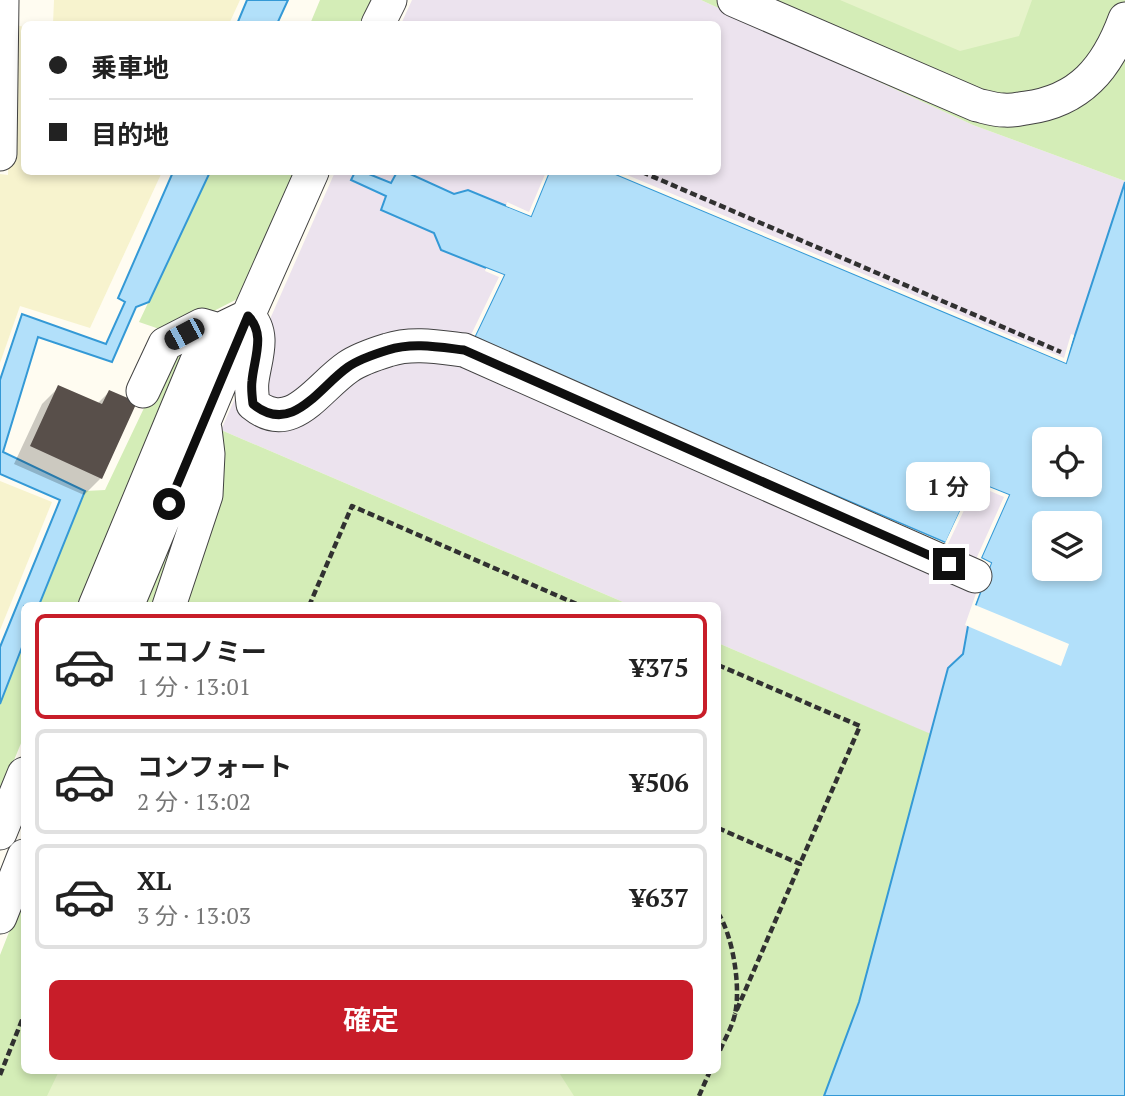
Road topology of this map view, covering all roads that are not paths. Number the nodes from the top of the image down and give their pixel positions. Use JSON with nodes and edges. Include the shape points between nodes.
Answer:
{"nodes":[{"id":1,"x":2,"y":0,"type":"edge"},
{"id":2,"x":390,"y":0,"type":"edge"},
{"id":3,"x":734,"y":0,"type":"edge"},
{"id":4,"x":1125,"y":19,"type":"edge"},
{"id":5,"x":380,"y":21,"type":"edge"},
{"id":6,"x":0,"y":154,"type":"edge"},
{"id":7,"x":311,"y":175,"type":"edge"},
{"id":8,"x":248,"y":316,"type":"junction"},
{"id":9,"x":219,"y":330,"type":"junction"},
{"id":10,"x":143,"y":391,"type":"dead end"},
{"id":11,"x":205,"y":420,"type":"junction"},
{"id":12,"x":975,"y":576,"type":"dead end"},
{"id":13,"x":97,"y":602,"type":"edge"},
{"id":14,"x":129,"y":602,"type":"edge"},
{"id":15,"x":170,"y":602,"type":"edge"},
{"id":16,"x":21,"y":781,"type":"edge"},
{"id":17,"x":0,"y":832,"type":"edge"},
{"id":18,"x":21,"y":864,"type":"edge"},
{"id":19,"x":0,"y":917,"type":"edge"}],
"edges":[{"from":1,"to":6,"type":"street"},
{"from":2,"to":5,"type":"street"},
{"from":3,"to":4,"type":"street","via":[[977,105],[1006,111],[1046,106],[1074,92],[1098,72]]},
{"from":7,"to":8,"type":"street"},
{"from":8,"to":9,"type":"street"},
{"from":8,"to":11,"type":"street"},
{"from":8,"to":12,"type":"street","via":[[256,323],[259,342],[251,384],[253,404],[265,413],[281,416],[299,409],[349,366],[390,349],[431,345],[464,350]]},
{"from":9,"to":10,"type":"street","via":[[202,325],[165,344]]},
{"from":9,"to":13,"type":"street","via":[[196,363]]},
{"from":11,"to":14,"type":"street"},
{"from":11,"to":15,"type":"street","via":[[206,495]]},
{"from":16,"to":17,"type":"street"},
{"from":18,"to":19,"type":"street"}]}
